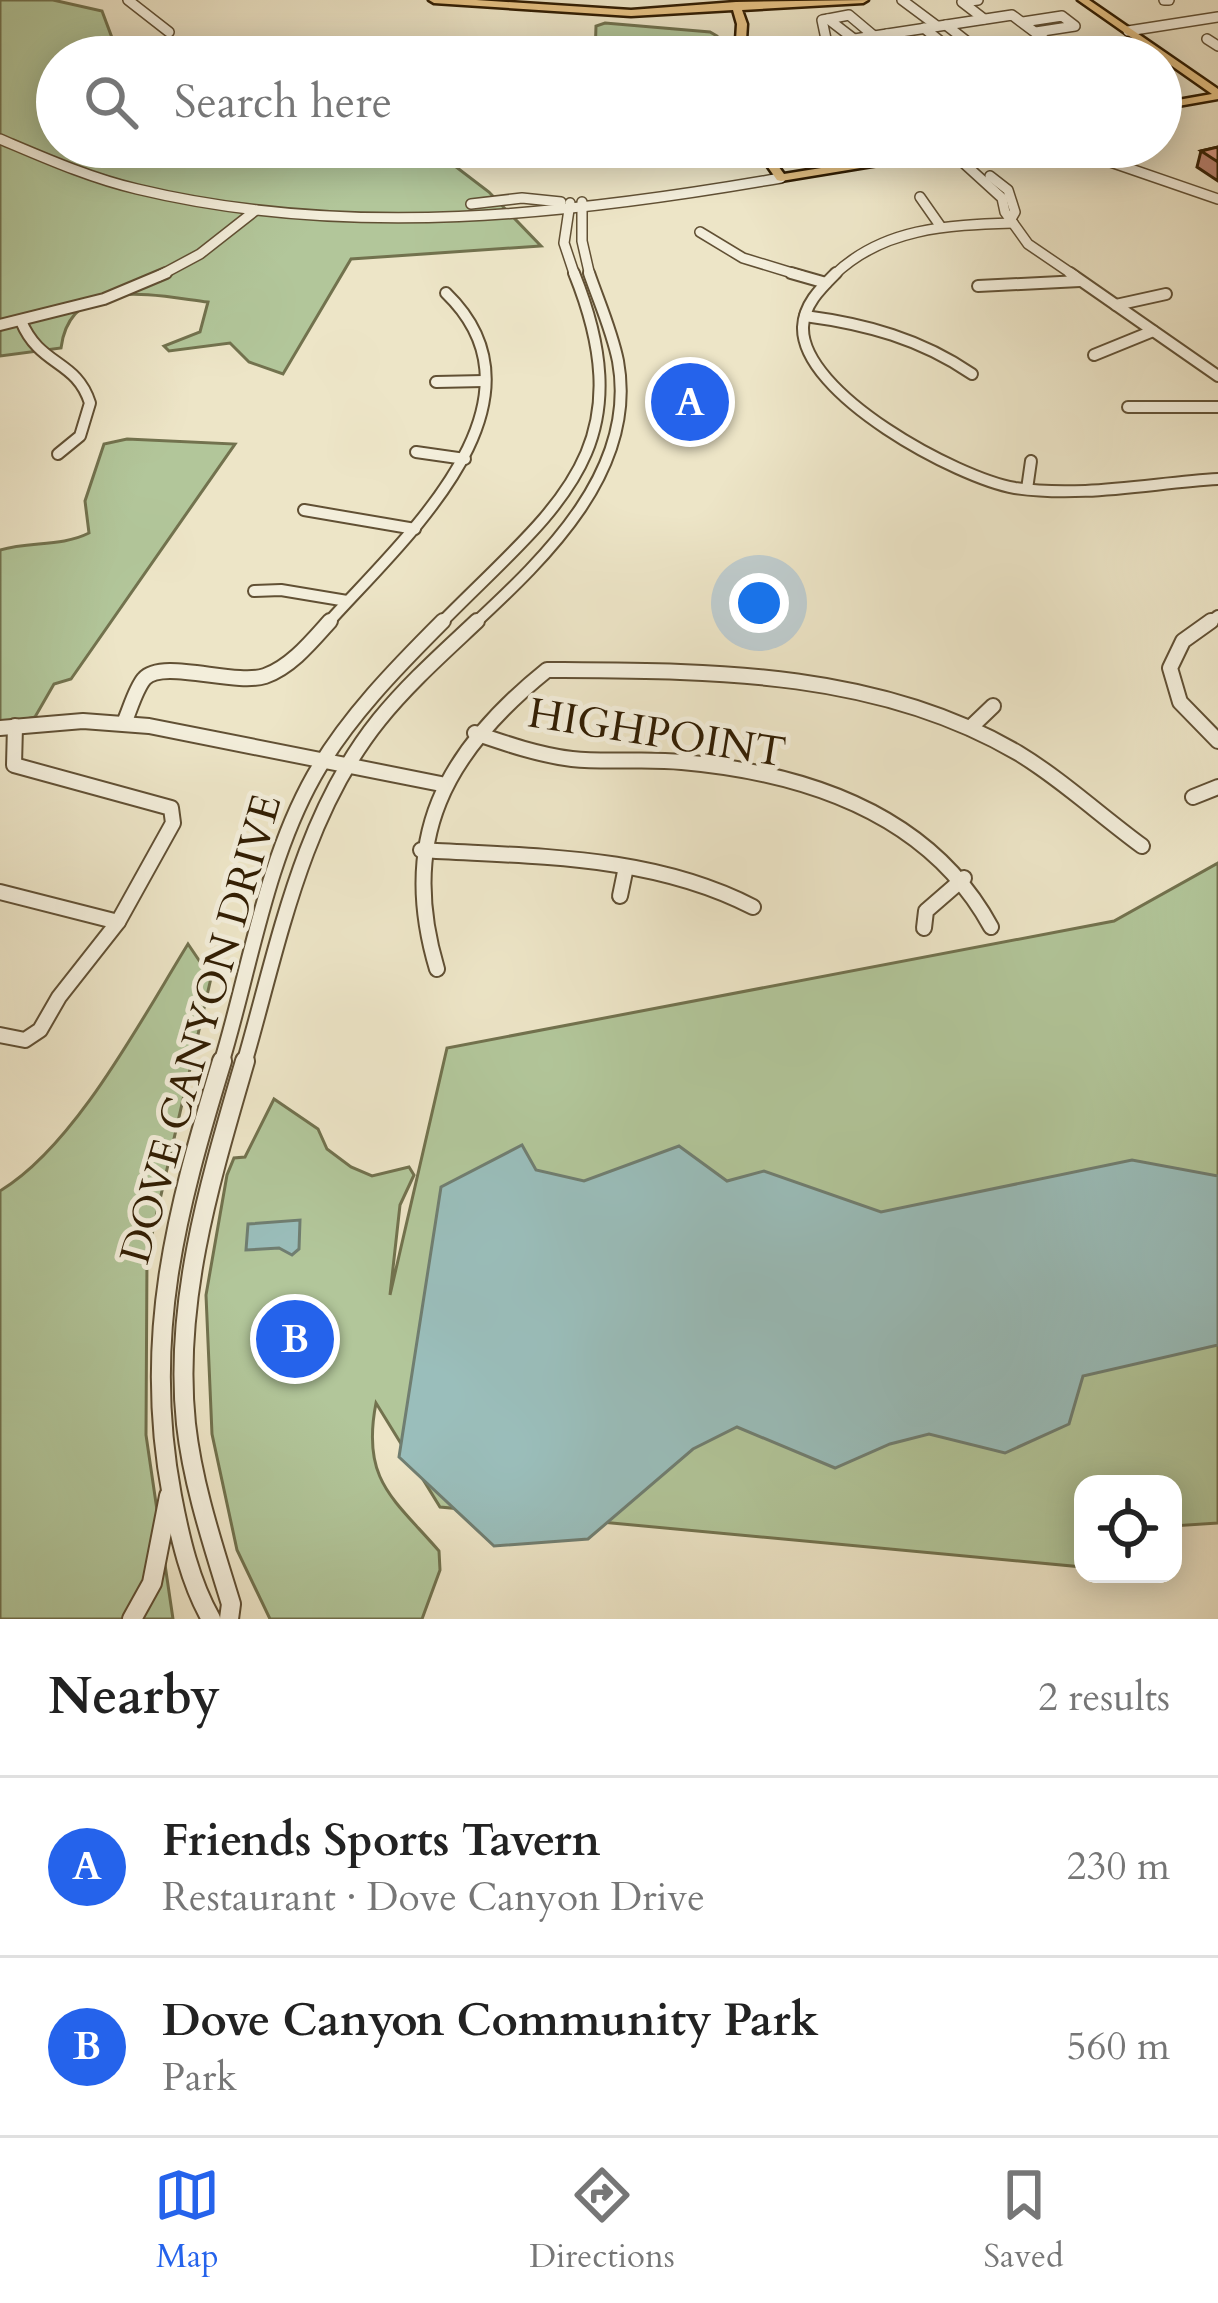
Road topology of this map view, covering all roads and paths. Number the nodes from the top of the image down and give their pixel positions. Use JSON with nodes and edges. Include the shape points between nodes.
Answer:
{"nodes":[{"id":1,"x":128,"y":0,"type":"edge"},
{"id":2,"x":159,"y":0,"type":"edge"},
{"id":3,"x":434,"y":0,"type":"edge"},
{"id":4,"x":501,"y":0,"type":"edge"},
{"id":5,"x":794,"y":0,"type":"edge"},
{"id":6,"x":863,"y":0,"type":"edge"},
{"id":7,"x":902,"y":0,"type":"edge"},
{"id":8,"x":980,"y":0,"type":"edge"},
{"id":9,"x":1083,"y":0,"type":"edge"},
{"id":10,"x":1097,"y":0,"type":"edge"},
{"id":11,"x":543,"y":2,"type":"edge"},
{"id":12,"x":139,"y":5,"type":"junction"},
{"id":13,"x":736,"y":5,"type":"edge"},
{"id":14,"x":1003,"y":16,"type":"junction"},
{"id":15,"x":1218,"y":17,"type":"edge"},
{"id":16,"x":828,"y":19,"type":"junction"},
{"id":17,"x":984,"y":19,"type":"junction"},
{"id":18,"x":1023,"y":22,"type":"junction"},
{"id":19,"x":942,"y":26,"type":"junction"},
{"id":20,"x":924,"y":28,"type":"junction"},
{"id":21,"x":1134,"y":30,"type":"junction"},
{"id":22,"x":169,"y":32,"type":"dead end"},
{"id":23,"x":1036,"y":32,"type":"junction"},
{"id":24,"x":887,"y":34,"type":"junction"},
{"id":25,"x":1218,"y":35,"type":"edge"},
{"id":26,"x":738,"y":36,"type":"edge"},
{"id":27,"x":825,"y":36,"type":"edge"},
{"id":28,"x":863,"y":36,"type":"edge"},
{"id":29,"x":864,"y":36,"type":"edge"},
{"id":30,"x":872,"y":36,"type":"edge"},
{"id":31,"x":889,"y":36,"type":"edge"},
{"id":32,"x":934,"y":36,"type":"edge"},
{"id":33,"x":957,"y":36,"type":"edge"},
{"id":34,"x":1041,"y":36,"type":"edge"},
{"id":35,"x":1141,"y":36,"type":"edge"},
{"id":36,"x":1144,"y":36,"type":"edge"},
{"id":37,"x":1218,"y":46,"type":"edge"},
{"id":38,"x":1182,"y":60,"type":"edge"},
{"id":39,"x":1182,"y":69,"type":"edge"},
{"id":40,"x":1218,"y":82,"type":"edge"},
{"id":41,"x":1218,"y":98,"type":"edge"},
{"id":42,"x":1182,"y":106,"type":"edge"},
{"id":43,"x":0,"y":139,"type":"edge"},
{"id":44,"x":36,"y":152,"type":"edge"},
{"id":45,"x":81,"y":168,"type":"edge"},
{"id":46,"x":773,"y":168,"type":"edge"},
{"id":47,"x":814,"y":168,"type":"edge"},
{"id":48,"x":824,"y":168,"type":"edge"},
{"id":49,"x":978,"y":168,"type":"edge"},
{"id":50,"x":1128,"y":168,"type":"edge"},
{"id":51,"x":778,"y":175,"type":"junction"},
{"id":52,"x":920,"y":197,"type":"dead end"},
{"id":53,"x":1218,"y":199,"type":"edge"},
{"id":54,"x":575,"y":207,"type":"junction"},
{"id":55,"x":256,"y":210,"type":"junction"},
{"id":56,"x":382,"y":214,"type":"junction"},
{"id":57,"x":1012,"y":221,"type":"junction"},
{"id":58,"x":941,"y":226,"type":"junction"},
{"id":59,"x":700,"y":232,"type":"dead end"},
{"id":60,"x":1080,"y":281,"type":"junction"},
{"id":61,"x":826,"y":283,"type":"junction"},
{"id":62,"x":977,"y":286,"type":"dead end"},
{"id":63,"x":446,"y":292,"type":"dead end"},
{"id":64,"x":1166,"y":294,"type":"dead end"},
{"id":65,"x":1116,"y":305,"type":"junction"},
{"id":66,"x":805,"y":316,"type":"junction"},
{"id":67,"x":21,"y":321,"type":"junction"},
{"id":68,"x":0,"y":325,"type":"edge"},
{"id":69,"x":1153,"y":331,"type":"junction"},
{"id":70,"x":1094,"y":355,"type":"dead end"},
{"id":71,"x":1215,"y":372,"type":"edge"},
{"id":72,"x":972,"y":374,"type":"dead end"},
{"id":73,"x":484,"y":381,"type":"junction"},
{"id":74,"x":436,"y":382,"type":"dead end"},
{"id":75,"x":1128,"y":407,"type":"dead end"},
{"id":76,"x":1218,"y":407,"type":"edge"},
{"id":77,"x":416,"y":452,"type":"dead end"},
{"id":78,"x":58,"y":454,"type":"dead end"},
{"id":79,"x":465,"y":458,"type":"junction"},
{"id":80,"x":1031,"y":461,"type":"dead end"},
{"id":81,"x":1218,"y":479,"type":"edge"},
{"id":82,"x":1027,"y":490,"type":"junction"},
{"id":83,"x":304,"y":510,"type":"dead end"},
{"id":84,"x":415,"y":529,"type":"junction"},
{"id":85,"x":254,"y":591,"type":"dead end"},
{"id":86,"x":347,"y":601,"type":"junction"},
{"id":87,"x":1218,"y":616,"type":"edge"},
{"id":88,"x":444,"y":623,"type":"junction"},
{"id":89,"x":465,"y":631,"type":"junction"},
{"id":90,"x":993,"y":706,"type":"dead end"},
{"id":91,"x":124,"y":723,"type":"junction"},
{"id":92,"x":8,"y":728,"type":"edge"},
{"id":93,"x":970,"y":728,"type":"junction"},
{"id":94,"x":475,"y":733,"type":"junction"},
{"id":95,"x":1218,"y":741,"type":"edge"},
{"id":96,"x":324,"y":760,"type":"junction"},
{"id":97,"x":345,"y":765,"type":"junction"},
{"id":98,"x":441,"y":784,"type":"junction"},
{"id":99,"x":1218,"y":787,"type":"edge"},
{"id":100,"x":1193,"y":797,"type":"dead end"},
{"id":101,"x":1142,"y":846,"type":"dead end"},
{"id":102,"x":422,"y":850,"type":"junction"},
{"id":103,"x":626,"y":867,"type":"junction"},
{"id":104,"x":964,"y":878,"type":"junction"},
{"id":105,"x":0,"y":892,"type":"edge"},
{"id":106,"x":620,"y":896,"type":"dead end"},
{"id":107,"x":753,"y":907,"type":"dead end"},
{"id":108,"x":118,"y":922,"type":"junction"},
{"id":109,"x":991,"y":927,"type":"dead end"},
{"id":110,"x":924,"y":928,"type":"dead end"},
{"id":111,"x":437,"y":969,"type":"dead end"},
{"id":112,"x":0,"y":1036,"type":"edge"},
{"id":113,"x":170,"y":1491,"type":"junction"},
{"id":114,"x":132,"y":1619,"type":"edge"},
{"id":115,"x":211,"y":1619,"type":"edge"},
{"id":116,"x":229,"y":1619,"type":"edge"}],
"edges":[{"from":1,"to":12,"type":"street"},
{"from":2,"to":12,"type":"street"},
{"from":3,"to":13,"type":"main road","via":[[613,12]]},
{"from":4,"to":11,"type":"main road"},
{"from":5,"to":13,"type":"main road"},
{"from":6,"to":13,"type":"main road"},
{"from":7,"to":19,"type":"street"},
{"from":8,"to":14,"type":"street"},
{"from":8,"to":17,"type":"street","via":[[962,2]]},
{"from":9,"to":21,"type":"main road"},
{"from":10,"to":21,"type":"main road"},
{"from":11,"to":13,"type":"main road"},
{"from":12,"to":22,"type":"street"},
{"from":13,"to":26,"type":"main road"},
{"from":14,"to":17,"type":"street"},
{"from":14,"to":18,"type":"street"},
{"from":15,"to":21,"type":"street"},
{"from":16,"to":27,"type":"street"},
{"from":16,"to":28,"type":"street"},
{"from":16,"to":29,"type":"street","via":[[849,15]]},
{"from":17,"to":19,"type":"street"},
{"from":18,"to":23,"type":"street"},
{"from":18,"to":23,"type":"street","via":[[1062,16],[1075,26]]},
{"from":19,"to":20,"type":"street"},
{"from":19,"to":33,"type":"street"},
{"from":20,"to":24,"type":"street"},
{"from":20,"to":32,"type":"street"},
{"from":21,"to":35,"type":"main road"},
{"from":21,"to":36,"type":"main road"},
{"from":23,"to":34,"type":"street"},
{"from":24,"to":30,"type":"street"},
{"from":24,"to":31,"type":"street"},
{"from":25,"to":37,"type":"street","via":[[1207,39]]},
{"from":38,"to":40,"type":"main road"},
{"from":39,"to":41,"type":"main road"},
{"from":41,"to":42,"type":"main road"},
{"from":43,"to":44,"type":"street"},
{"from":45,"to":55,"type":"street","via":[[137,188]]},
{"from":46,"to":51,"type":"main road"},
{"from":47,"to":51,"type":"main road"},
{"from":48,"to":51,"type":"main road"},
{"from":49,"to":57,"type":"street","via":[[1007,197]]},
{"from":50,"to":53,"type":"street"},
{"from":51,"to":54,"type":"street"},
{"from":52,"to":58,"type":"street"},
{"from":54,"to":56,"type":"street"},
{"from":54,"to":56,"type":"street","via":[[513,199]]},
{"from":54,"to":88,"type":"street","name":"DOVE CANYON DRIVE","via":[[564,246],[600,366],[593,436],[556,507]]},
{"from":54,"to":89,"type":"street","name":"DOVE CANYON DRIVE","via":[[620,359],[614,437],[577,512]]},
{"from":55,"to":56,"type":"street"},
{"from":55,"to":67,"type":"street","via":[[151,281]]},
{"from":57,"to":58,"type":"street"},
{"from":57,"to":60,"type":"street","via":[[1028,244]]},
{"from":58,"to":61,"type":"street","via":[[853,254]]},
{"from":59,"to":61,"type":"street","via":[[760,263]]},
{"from":60,"to":62,"type":"street"},
{"from":60,"to":65,"type":"street"},
{"from":61,"to":66,"type":"street"},
{"from":63,"to":73,"type":"street","via":[[471,328]]},
{"from":64,"to":65,"type":"street"},
{"from":65,"to":69,"type":"street"},
{"from":66,"to":72,"type":"street","via":[[902,336]]},
{"from":66,"to":82,"type":"street","via":[[804,341],[816,364],[898,438],[952,469]]},
{"from":67,"to":68,"type":"street"},
{"from":67,"to":78,"type":"street","via":[[36,349],[90,398],[83,437]]},
{"from":69,"to":70,"type":"street"},
{"from":69,"to":71,"type":"street"},
{"from":73,"to":74,"type":"street"},
{"from":73,"to":79,"type":"street"},
{"from":75,"to":76,"type":"street"},
{"from":77,"to":79,"type":"street"},
{"from":79,"to":84,"type":"street"},
{"from":80,"to":82,"type":"street"},
{"from":81,"to":82,"type":"street"},
{"from":83,"to":84,"type":"street"},
{"from":84,"to":86,"type":"street"},
{"from":85,"to":86,"type":"street"},
{"from":86,"to":91,"type":"street","via":[[263,677],[157,671]]},
{"from":87,"to":95,"type":"street","via":[[1183,640],[1170,668],[1180,702]]},
{"from":88,"to":89,"type":"street"},
{"from":88,"to":96,"type":"street","name":"DOVE CANYON DRIVE"},
{"from":89,"to":97,"type":"street","name":"DOVE CANYON DRIVE"},
{"from":90,"to":93,"type":"street"},
{"from":91,"to":92,"type":"street"},
{"from":91,"to":96,"type":"street"},
{"from":92,"to":108,"type":"street","via":[[14,765],[26,772],[172,808],[173,823]]},
{"from":93,"to":94,"type":"street","via":[[878,697],[730,671],[563,669],[536,677]]},
{"from":93,"to":101,"type":"street","via":[[1047,771]]},
{"from":94,"to":98,"type":"street"},
{"from":94,"to":104,"type":"street","name":"HIGHPOINT","via":[[573,759],[703,764],[841,799],[901,826]]},
{"from":96,"to":97,"type":"street"},
{"from":96,"to":113,"type":"street","name":"DOVE CANYON DRIVE","via":[[276,871],[174,1225],[156,1326]]},
{"from":97,"to":98,"type":"street"},
{"from":97,"to":116,"type":"street","name":"DOVE CANYON DRIVE","via":[[300,871],[194,1239],[184,1306],[184,1399],[198,1497]]},
{"from":98,"to":102,"type":"street"},
{"from":99,"to":100,"type":"street"},
{"from":102,"to":103,"type":"street"},
{"from":102,"to":111,"type":"street","via":[[427,945]]},
{"from":103,"to":106,"type":"street"},
{"from":103,"to":107,"type":"street","via":[[704,881]]},
{"from":104,"to":109,"type":"street","name":"HIGHPOINT"},
{"from":104,"to":110,"type":"street","via":[[926,911]]},
{"from":105,"to":108,"type":"street"},
{"from":108,"to":112,"type":"street","via":[[40,1030],[25,1040]]},
{"from":113,"to":114,"type":"street","via":[[152,1582]]},
{"from":113,"to":115,"type":"street","name":"DOVE CANYON DRIVE"}]}
